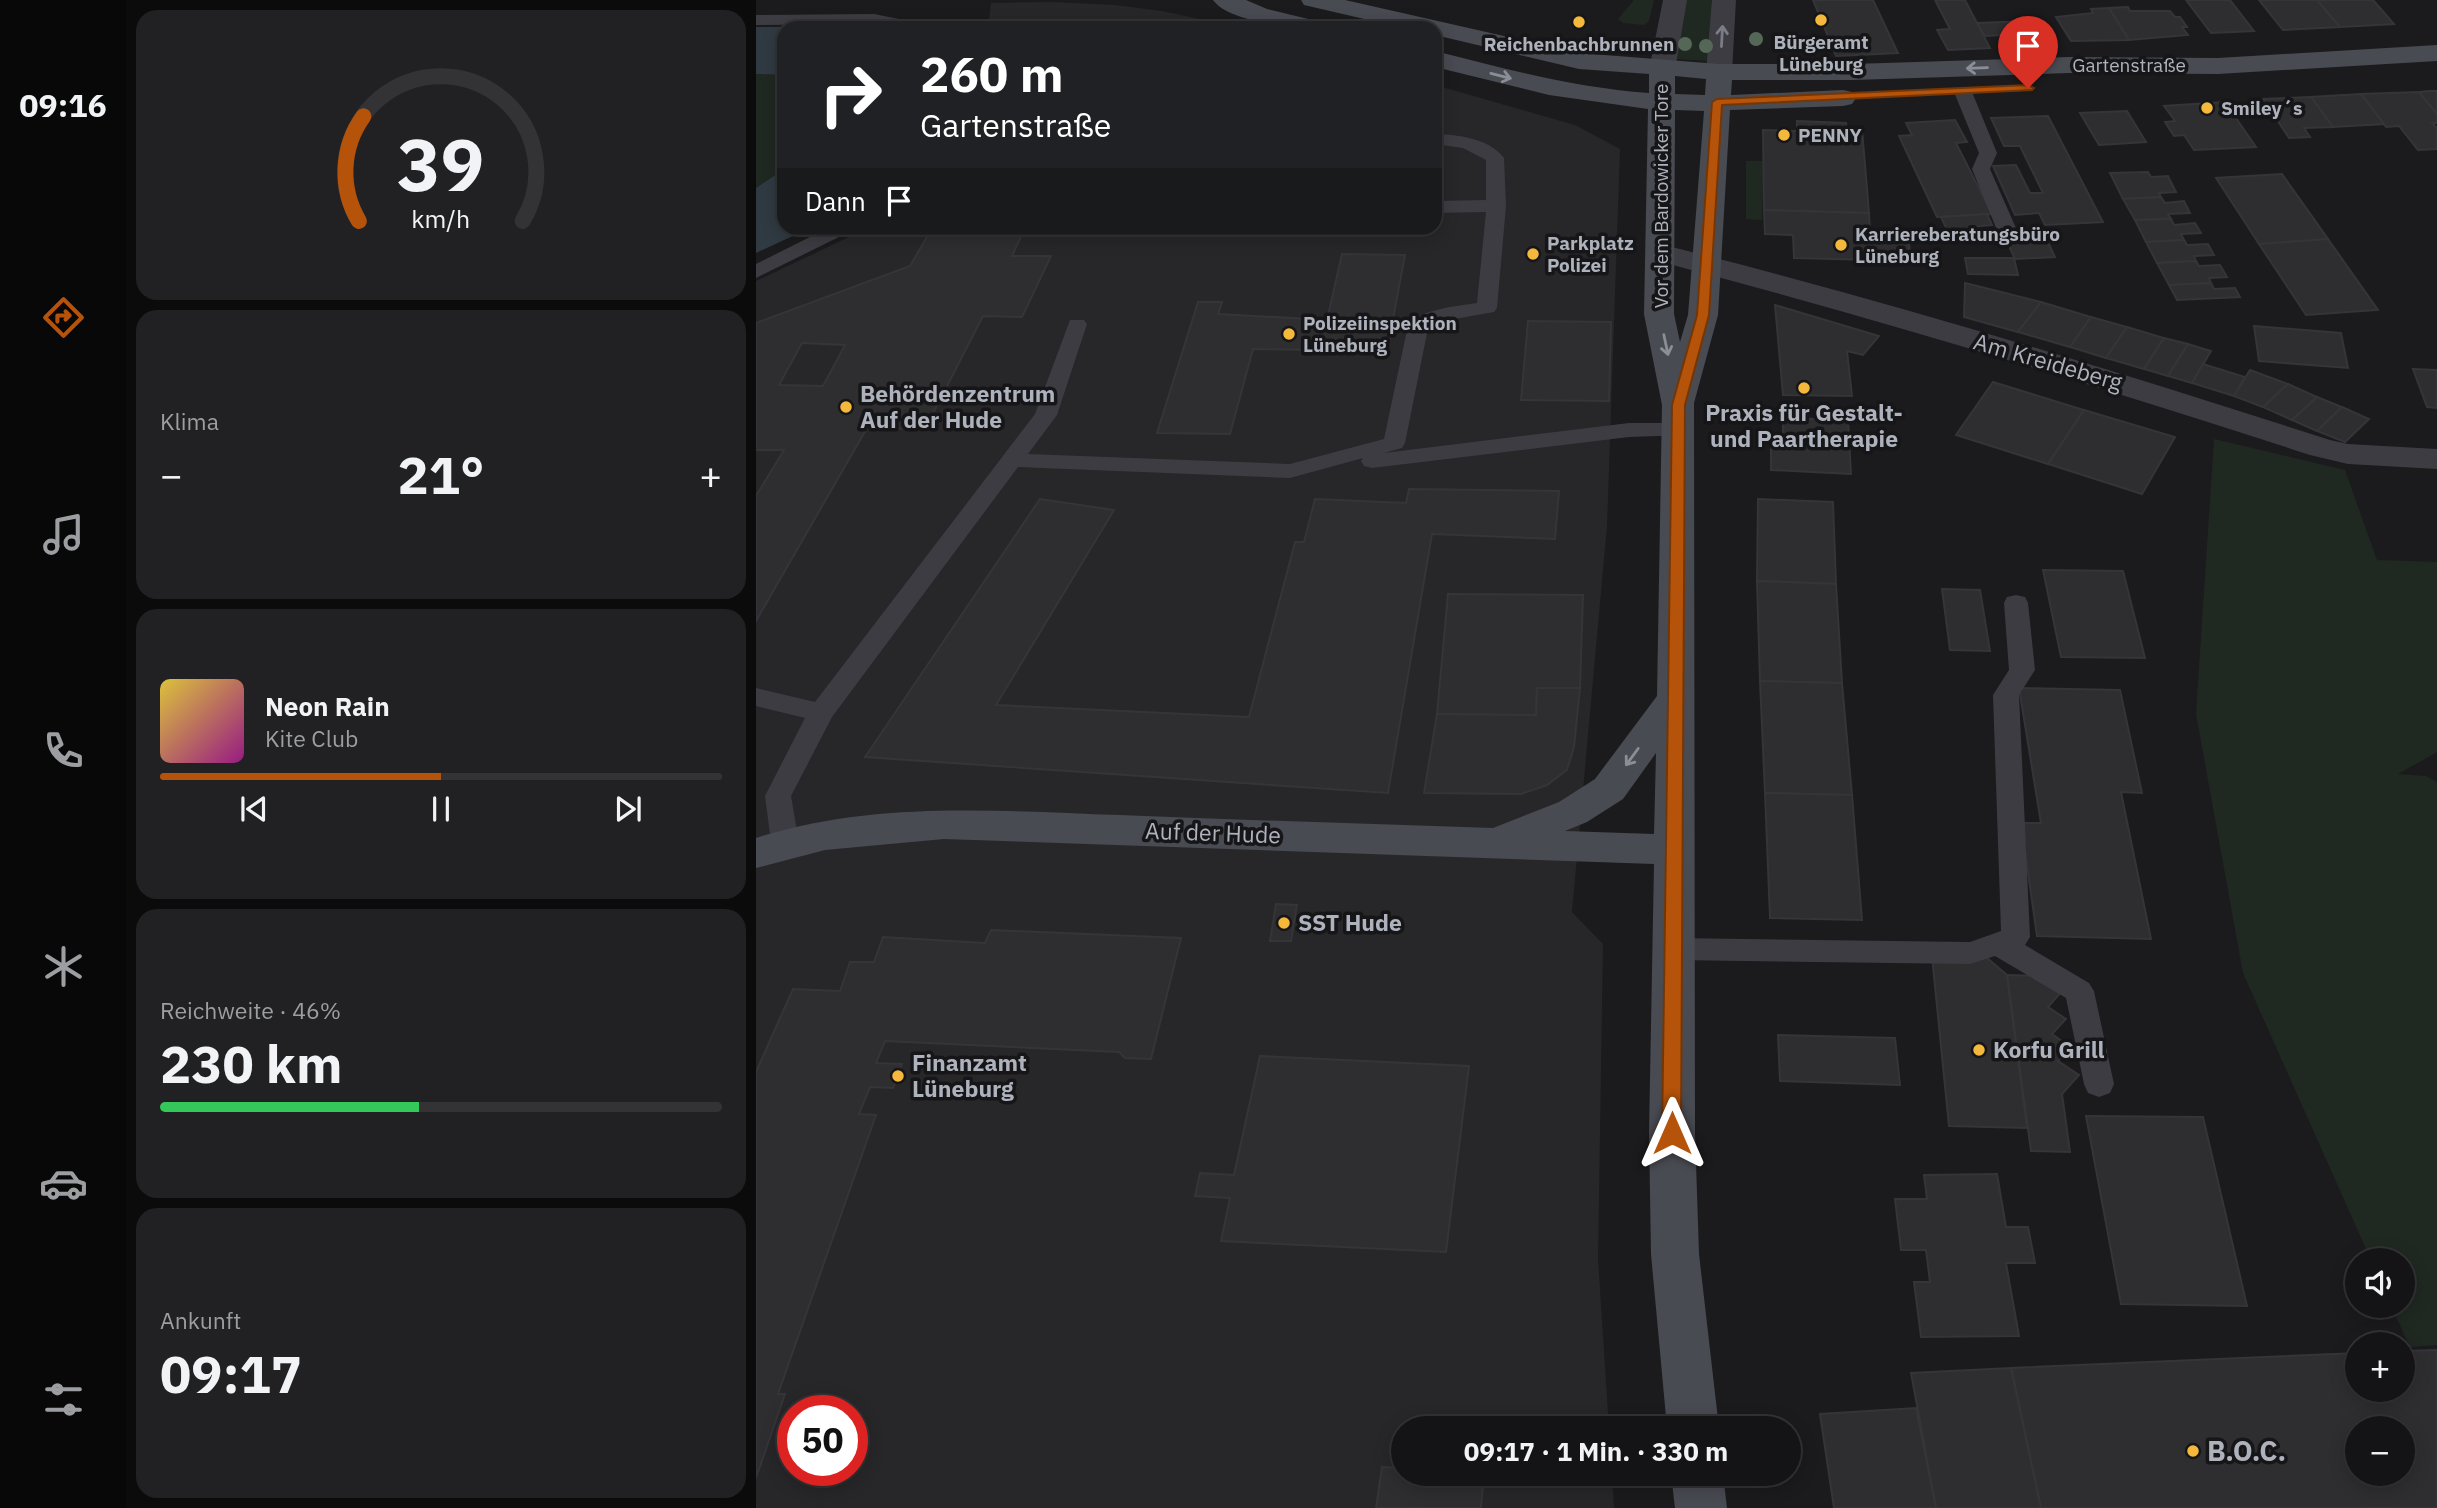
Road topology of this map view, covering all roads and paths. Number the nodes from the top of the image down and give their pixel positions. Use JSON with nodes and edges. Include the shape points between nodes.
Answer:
{"nodes":[{"id":1,"x":1225,"y":0,"type":"edge"},
{"id":2,"x":1312,"y":0,"type":"edge"},
{"id":3,"x":1675,"y":0,"type":"edge"},
{"id":4,"x":1724,"y":0,"type":"edge"},
{"id":5,"x":756,"y":20,"type":"edge"},
{"id":6,"x":884,"y":21,"type":"edge"},
{"id":7,"x":1288,"y":21,"type":"edge"},
{"id":8,"x":1403,"y":21,"type":"edge"},
{"id":9,"x":1442,"y":30,"type":"edge"},
{"id":10,"x":2437,"y":52,"type":"edge"},
{"id":11,"x":1442,"y":61,"type":"edge"},
{"id":12,"x":2218,"y":66,"type":"junction"},
{"id":13,"x":1662,"y":70,"type":"junction"},
{"id":14,"x":1719,"y":72,"type":"junction"},
{"id":15,"x":1963,"y":92,"type":"junction"},
{"id":16,"x":1901,"y":95,"type":"dead end"},
{"id":17,"x":1863,"y":97,"type":"dead end"},
{"id":18,"x":1662,"y":102,"type":"junction"},
{"id":19,"x":1717,"y":102,"type":"junction"},
{"id":20,"x":1442,"y":139,"type":"edge"},
{"id":21,"x":1496,"y":206,"type":"junction"},
{"id":22,"x":1442,"y":207,"type":"edge"},
{"id":23,"x":828,"y":235,"type":"edge"},
{"id":24,"x":2009,"y":235,"type":"dead end"},
{"id":25,"x":1660,"y":253,"type":"junction"},
{"id":26,"x":1705,"y":265,"type":"junction"},
{"id":27,"x":756,"y":271,"type":"edge"},
{"id":28,"x":1077,"y":324,"type":"dead end"},
{"id":29,"x":1678,"y":417,"type":"junction"},
{"id":30,"x":2437,"y":459,"type":"edge"},
{"id":31,"x":1012,"y":460,"type":"junction"},
{"id":32,"x":1290,"y":471,"type":"junction"},
{"id":33,"x":2016,"y":603,"type":"dead end"},
{"id":34,"x":756,"y":697,"type":"edge"},
{"id":35,"x":1674,"y":706,"type":"junction"},
{"id":36,"x":821,"y":713,"type":"junction"},
{"id":37,"x":1493,"y":843,"type":"junction"},
{"id":38,"x":771,"y":847,"type":"edge"},
{"id":39,"x":1674,"y":850,"type":"junction"},
{"id":40,"x":1997,"y":943,"type":"junction"},
{"id":41,"x":1673,"y":949,"type":"junction"},
{"id":42,"x":2099,"y":1084,"type":"dead end"},
{"id":43,"x":1692,"y":1416,"type":"edge"},
{"id":44,"x":1699,"y":1486,"type":"edge"},
{"id":45,"x":1701,"y":1508,"type":"edge"}],
"edges":[{"from":1,"to":7,"type":"main road"},
{"from":2,"to":8,"type":"main road","name":"Gartenstraße"},
{"from":3,"to":13,"type":"street"},
{"from":14,"to":4,"type":"street","one_way":true},
{"from":5,"to":6,"type":"lane"},
{"from":9,"to":13,"type":"main road","name":"Gartenstraße","via":[[1567,59]]},
{"from":10,"to":12,"type":"main road","name":"Gartenstraße"},
{"from":11,"to":18,"type":"main road","one_way":true,"via":[[1582,93]]},
{"from":12,"to":14,"type":"main road","name":"Gartenstraße","one_way":true},
{"from":12,"to":15,"type":"main road","name":"Gartenstraße","via":[[2060,86]]},
{"from":13,"to":14,"type":"main road","name":"Gartenstraße"},
{"from":13,"to":18,"type":"main road","name":"Vor dem Bardowicker Tore"},
{"from":14,"to":19,"type":"main road","name":"Vor dem Bardowicker Tore"},
{"from":15,"to":16,"type":"main road","name":"Gartenstraße"},
{"from":15,"to":24,"type":"lane","via":[[1988,153],[1981,169]]},
{"from":17,"to":19,"type":"main road"},
{"from":18,"to":19,"type":"main road"},
{"from":18,"to":25,"type":"main road","name":"Vor dem Bardowicker Tore"},
{"from":19,"to":26,"type":"main road","name":"Vor dem Bardowicker Tore"},
{"from":20,"to":21,"type":"lane","via":[[1487,150],[1495,158]]},
{"from":21,"to":22,"type":"lane"},
{"from":21,"to":32,"type":"lane","via":[[1487,308],[1445,313],[1418,324],[1394,443]]},
{"from":23,"to":27,"type":"lane"},
{"from":25,"to":26,"type":"street","name":"Am Kreideberg"},
{"from":25,"to":29,"type":"main road","name":"Vor dem Bardowicker Tore","one_way":true,"via":[[1659,314]]},
{"from":26,"to":29,"type":"main road","name":"Vor dem Bardowicker Tore","via":[[1703,315]]},
{"from":26,"to":30,"type":"street","name":"Am Kreideberg","via":[[2111,380],[2322,448]]},
{"from":28,"to":31,"type":"lane","via":[[1046,415]]},
{"from":29,"to":32,"type":"lane","via":[[1629,430]]},
{"from":29,"to":35,"type":"main road","name":"Vor dem Bardowicker Tore"},
{"from":31,"to":32,"type":"lane"},
{"from":31,"to":36,"type":"lane"},
{"from":33,"to":40,"type":"lane","via":[[2022,670],[2006,695],[2015,937]]},
{"from":34,"to":36,"type":"lane"},
{"from":35,"to":37,"type":"main road","one_way":true,"via":[[1669,706],[1609,789],[1573,813]]},
{"from":35,"to":39,"type":"main road","name":"Vor dem Bardowicker Tore"},
{"from":36,"to":38,"type":"lane","via":[[778,796]]},
{"from":37,"to":38,"type":"main road","name":"Auf der Hude","via":[[944,824],[871,828]]},
{"from":37,"to":39,"type":"main road","name":"Auf der Hude"},
{"from":39,"to":41,"type":"main road","name":"Vor dem Bardowicker Tore"},
{"from":40,"to":41,"type":"lane","via":[[1970,953]]},
{"from":40,"to":42,"type":"lane","via":[[2079,991]]},
{"from":41,"to":43,"type":"main road","name":"Vor dem Bardowicker Tore","via":[[1675,1254]]},
{"from":44,"to":45,"type":"main road"}]}
